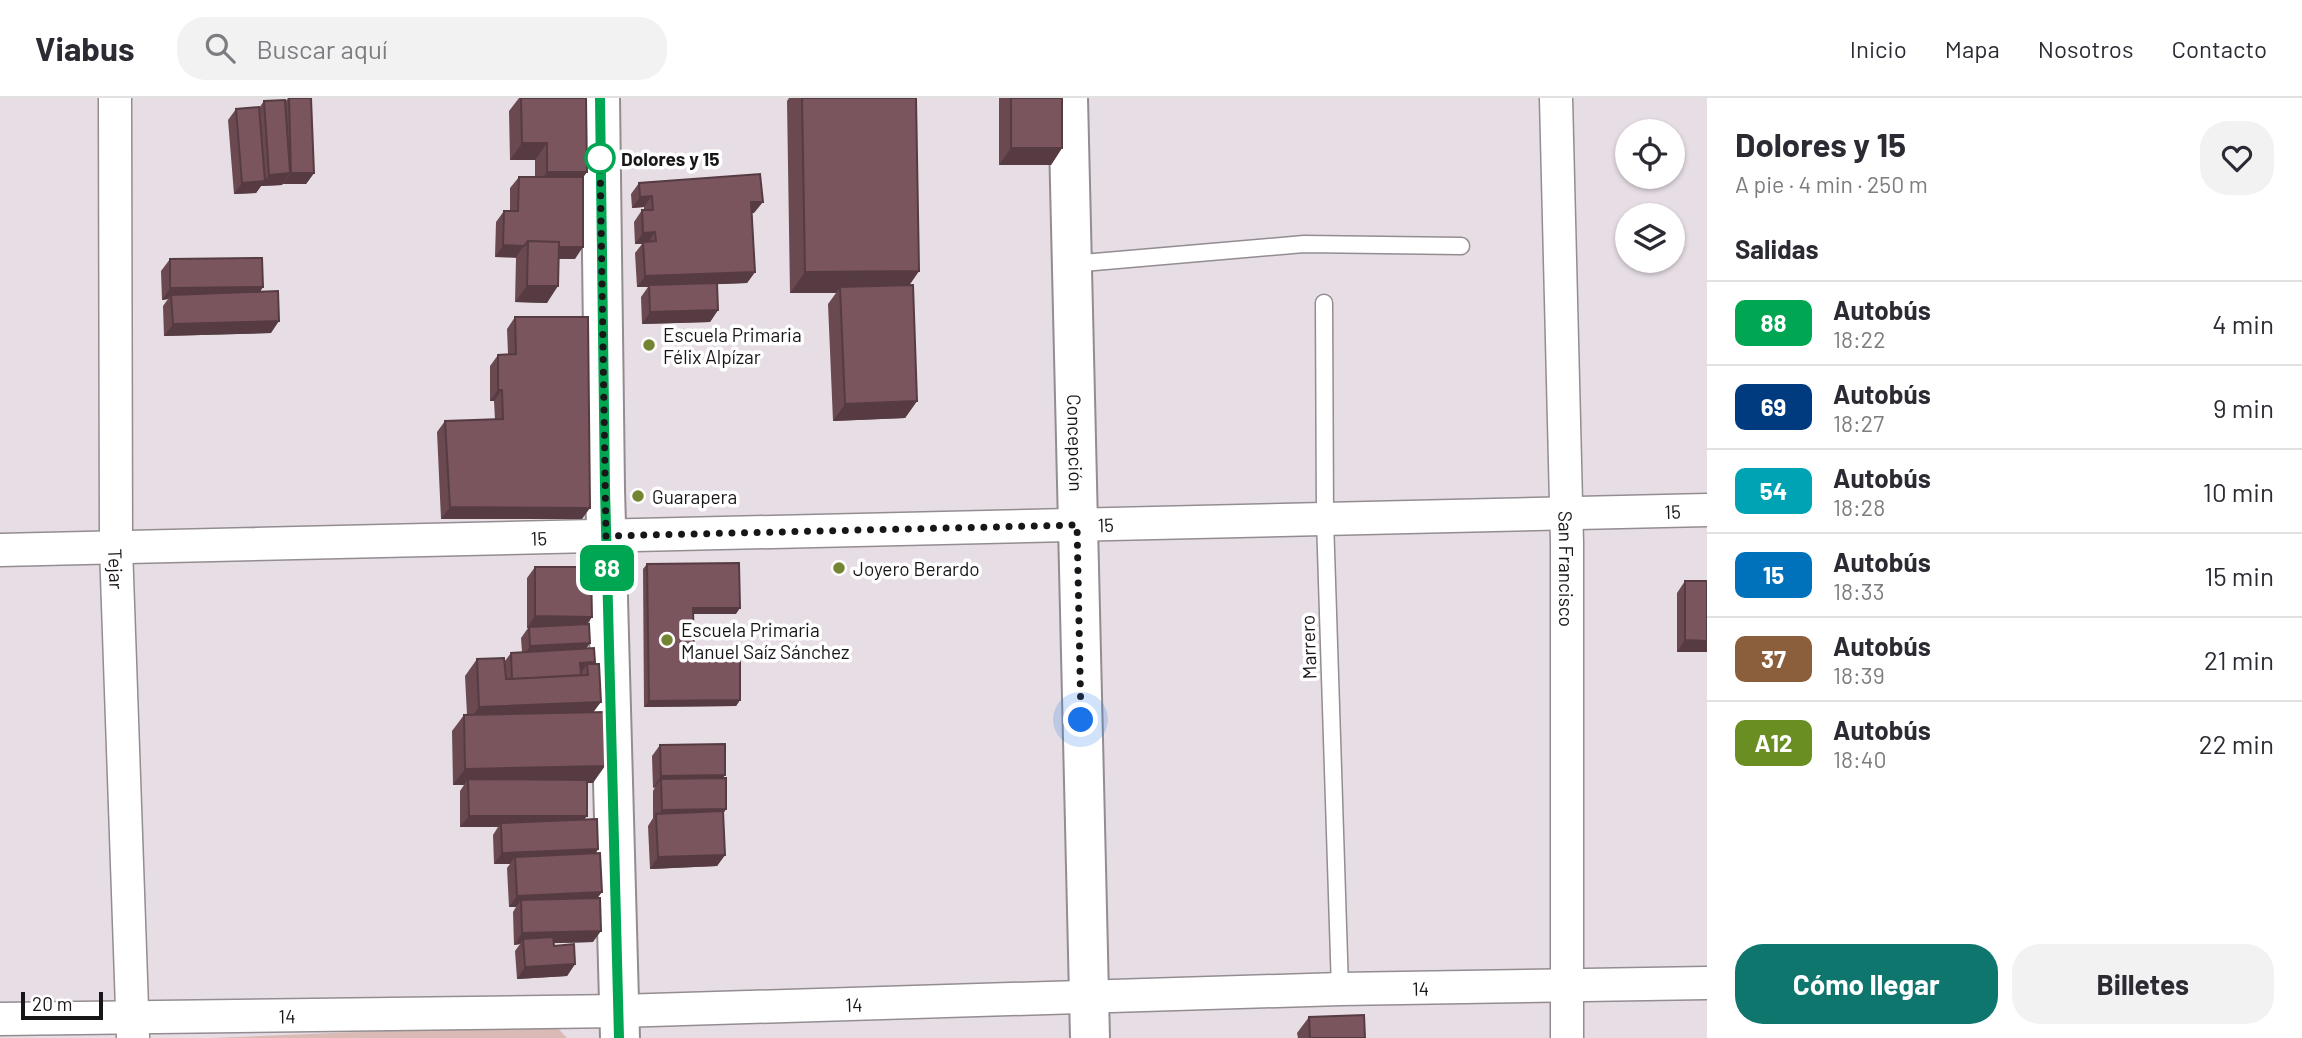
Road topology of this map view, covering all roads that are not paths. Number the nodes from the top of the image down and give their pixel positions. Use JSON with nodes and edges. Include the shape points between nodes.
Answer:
{"nodes":[{"id":1,"x":115,"y":98,"type":"edge"},
{"id":2,"x":600,"y":98,"type":"edge"},
{"id":3,"x":1068,"y":98,"type":"edge"},
{"id":4,"x":1556,"y":98,"type":"edge"},
{"id":5,"x":1461,"y":246,"type":"dead end"},
{"id":6,"x":1071,"y":264,"type":"junction"},
{"id":7,"x":1324,"y":303,"type":"dead end"},
{"id":8,"x":1707,"y":510,"type":"edge"},
{"id":9,"x":1567,"y":514,"type":"junction"},
{"id":10,"x":1325,"y":519,"type":"junction"},
{"id":11,"x":1077,"y":525,"type":"junction"},
{"id":12,"x":606,"y":536,"type":"junction"},
{"id":13,"x":116,"y":547,"type":"junction"},
{"id":14,"x":0,"y":550,"type":"edge"},
{"id":15,"x":1707,"y":983,"type":"edge"},
{"id":16,"x":1566,"y":984,"type":"junction"},
{"id":17,"x":1340,"y":989,"type":"junction"},
{"id":18,"x":1089,"y":999,"type":"junction"},
{"id":19,"x":0,"y":1019,"type":"edge"},
{"id":20,"x":619,"y":1025,"type":"edge"},
{"id":21,"x":133,"y":1028,"type":"edge"},
{"id":22,"x":1090,"y":1038,"type":"edge"},
{"id":23,"x":1567,"y":1038,"type":"edge"}],
"edges":[{"from":1,"to":13,"type":"street","name":"Tejar"},
{"from":2,"to":12,"type":"street"},
{"from":3,"to":6,"type":"street","name":"Concepción"},
{"from":4,"to":9,"type":"street","name":"San Francisco"},
{"from":5,"to":6,"type":"lane","via":[[1304,244]]},
{"from":6,"to":11,"type":"street","name":"Concepción"},
{"from":7,"to":10,"type":"lane","name":"Marrero"},
{"from":8,"to":9,"type":"street","name":"15"},
{"from":9,"to":10,"type":"street","name":"15"},
{"from":9,"to":16,"type":"street","name":"San Francisco"},
{"from":10,"to":11,"type":"street","name":"15"},
{"from":10,"to":17,"type":"lane","name":"Marrero"},
{"from":11,"to":12,"type":"street","name":"15"},
{"from":11,"to":18,"type":"street","name":"Concepción"},
{"from":12,"to":13,"type":"street","name":"15"},
{"from":12,"to":20,"type":"street"},
{"from":13,"to":14,"type":"street","name":"15"},
{"from":13,"to":21,"type":"street","name":"Tejar"},
{"from":15,"to":16,"type":"street","name":"14"},
{"from":16,"to":17,"type":"street","name":"14"},
{"from":16,"to":23,"type":"street","name":"San Francisco"},
{"from":17,"to":18,"type":"street","name":"14"},
{"from":18,"to":20,"type":"street","name":"14"},
{"from":18,"to":22,"type":"street","name":"Concepción"},
{"from":19,"to":21,"type":"street","name":"14"},
{"from":20,"to":21,"type":"street","name":"14"}]}
